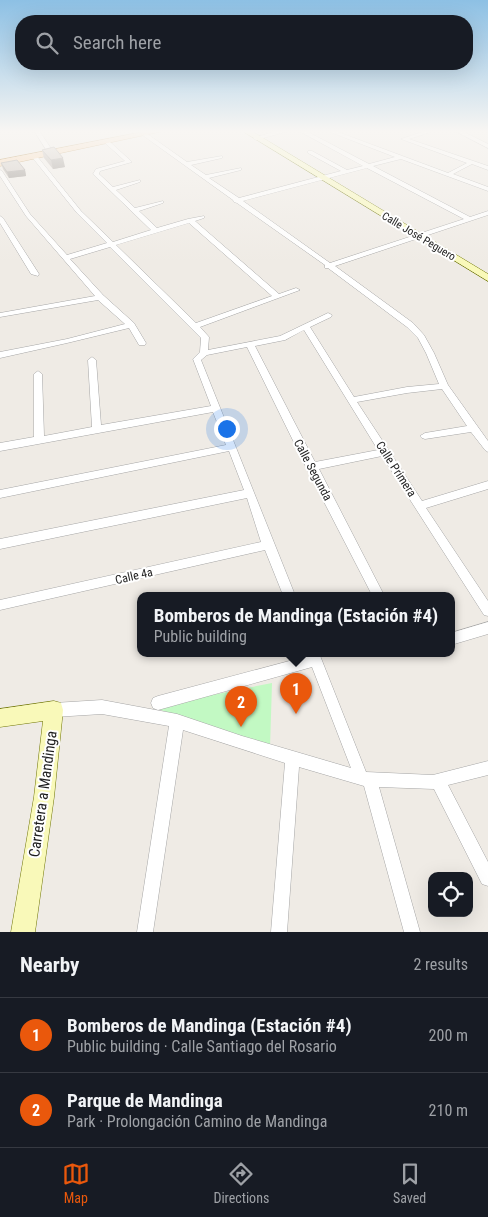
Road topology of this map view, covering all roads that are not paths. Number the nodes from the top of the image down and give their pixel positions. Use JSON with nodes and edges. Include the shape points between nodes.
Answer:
{"nodes":[{"id":1,"x":2,"y":175,"type":"edge"},
{"id":2,"x":50,"y":175,"type":"edge"},
{"id":3,"x":98,"y":175,"type":"edge"},
{"id":4,"x":211,"y":175,"type":"edge"},
{"id":5,"x":329,"y":175,"type":"edge"},
{"id":6,"x":385,"y":175,"type":"edge"},
{"id":7,"x":449,"y":175,"type":"edge"},
{"id":8,"x":204,"y":177,"type":"joint"},
{"id":9,"x":322,"y":177,"type":"junction"},
{"id":10,"x":138,"y":181,"type":"dead end"},
{"id":11,"x":112,"y":189,"type":"junction"},
{"id":12,"x":488,"y":189,"type":"edge"},
{"id":13,"x":236,"y":200,"type":"junction"},
{"id":14,"x":161,"y":202,"type":"dead end"},
{"id":15,"x":135,"y":210,"type":"junction"},
{"id":16,"x":488,"y":213,"type":"edge"},
{"id":17,"x":202,"y":217,"type":"dead end"},
{"id":18,"x":0,"y":218,"type":"edge"},
{"id":19,"x":469,"y":219,"type":"junction"},
{"id":20,"x":190,"y":220,"type":"junction"},
{"id":21,"x":156,"y":230,"type":"junction"},
{"id":22,"x":419,"y":236,"type":"junction"},
{"id":23,"x":111,"y":243,"type":"junction"},
{"id":24,"x":65,"y":258,"type":"junction"},
{"id":25,"x":328,"y":266,"type":"junction"},
{"id":26,"x":35,"y":274,"type":"dead end"},
{"id":27,"x":488,"y":278,"type":"edge"},
{"id":28,"x":296,"y":290,"type":"dead end"},
{"id":29,"x":277,"y":296,"type":"junction"},
{"id":30,"x":100,"y":297,"type":"junction"},
{"id":31,"x":0,"y":315,"type":"edge"},
{"id":32,"x":328,"y":315,"type":"dead end"},
{"id":33,"x":130,"y":325,"type":"junction"},
{"id":34,"x":195,"y":326,"type":"junction"},
{"id":35,"x":305,"y":326,"type":"junction"},
{"id":36,"x":142,"y":343,"type":"dead end"},
{"id":37,"x":250,"y":345,"type":"junction"},
{"id":38,"x":204,"y":353,"type":"junction"},
{"id":39,"x":0,"y":355,"type":"edge"},
{"id":40,"x":92,"y":360,"type":"dead end"},
{"id":41,"x":38,"y":374,"type":"dead end"},
{"id":42,"x":444,"y":386,"type":"junction"},
{"id":43,"x":353,"y":400,"type":"junction"},
{"id":44,"x":216,"y":408,"type":"junction"},
{"id":45,"x":473,"y":428,"type":"junction"},
{"id":46,"x":96,"y":429,"type":"junction"},
{"id":47,"x":424,"y":436,"type":"dead end"},
{"id":48,"x":39,"y":440,"type":"junction"},
{"id":49,"x":0,"y":447,"type":"edge"},
{"id":50,"x":232,"y":447,"type":"junction"},
{"id":51,"x":488,"y":448,"type":"edge"},
{"id":52,"x":384,"y":452,"type":"junction"},
{"id":53,"x":311,"y":467,"type":"junction"},
{"id":54,"x":487,"y":488,"type":"edge"},
{"id":55,"x":250,"y":493,"type":"junction"},
{"id":56,"x":0,"y":494,"type":"edge"},
{"id":57,"x":420,"y":506,"type":"junction"},
{"id":58,"x":0,"y":544,"type":"edge"},
{"id":59,"x":268,"y":546,"type":"junction"},
{"id":60,"x":288,"y":592,"type":"edge"},
{"id":61,"x":376,"y":592,"type":"edge"},
{"id":62,"x":0,"y":606,"type":"edge"},
{"id":63,"x":488,"y":611,"type":"edge"},
{"id":64,"x":488,"y":628,"type":"edge"},
{"id":65,"x":455,"y":639,"type":"edge"},
{"id":66,"x":311,"y":657,"type":"edge"},
{"id":67,"x":314,"y":657,"type":"edge"},
{"id":68,"x":158,"y":702,"type":"dead end"},
{"id":69,"x":54,"y":710,"type":"junction"},
{"id":70,"x":0,"y":718,"type":"edge"},
{"id":71,"x":177,"y":721,"type":"junction"},
{"id":72,"x":293,"y":758,"type":"junction"},
{"id":73,"x":488,"y":768,"type":"edge"},
{"id":74,"x":366,"y":779,"type":"junction"},
{"id":75,"x":438,"y":781,"type":"junction"},
{"id":76,"x":488,"y":878,"type":"edge"},
{"id":77,"x":23,"y":932,"type":"edge"},
{"id":78,"x":145,"y":932,"type":"edge"},
{"id":79,"x":279,"y":932,"type":"edge"},
{"id":80,"x":412,"y":932,"type":"edge"}],
"edges":[{"from":1,"to":24,"type":"street","via":[[28,215]]},
{"from":2,"to":23,"type":"street","via":[[79,212]]},
{"from":3,"to":11,"type":"street"},
{"from":4,"to":8,"type":"street"},
{"from":5,"to":9,"type":"street"},
{"from":6,"to":19,"type":"street"},
{"from":7,"to":12,"type":"street"},
{"from":8,"to":13,"type":"street"},
{"from":9,"to":13,"type":"street"},
{"from":9,"to":22,"type":"main road","name":"Calle José Peguero"},
{"from":10,"to":11,"type":"street"},
{"from":11,"to":15,"type":"street"},
{"from":13,"to":25,"type":"street"},
{"from":14,"to":15,"type":"street"},
{"from":15,"to":21,"type":"street"},
{"from":16,"to":19,"type":"street"},
{"from":17,"to":20,"type":"street"},
{"from":18,"to":26,"type":"street"},
{"from":19,"to":22,"type":"street"},
{"from":20,"to":21,"type":"street"},
{"from":20,"to":29,"type":"street"},
{"from":21,"to":23,"type":"street"},
{"from":22,"to":25,"type":"street"},
{"from":22,"to":27,"type":"main road","name":"Calle José Peguero"},
{"from":23,"to":24,"type":"street"},
{"from":23,"to":34,"type":"street"},
{"from":24,"to":30,"type":"street"},
{"from":25,"to":42,"type":"street","via":[[410,325],[430,352]]},
{"from":28,"to":29,"type":"street"},
{"from":29,"to":34,"type":"street"},
{"from":30,"to":31,"type":"street"},
{"from":30,"to":33,"type":"street"},
{"from":32,"to":35,"type":"street"},
{"from":33,"to":36,"type":"street"},
{"from":33,"to":39,"type":"street"},
{"from":34,"to":38,"type":"street","via":[[205,337]]},
{"from":35,"to":37,"type":"street","via":[[282,338]]},
{"from":35,"to":43,"type":"street","name":"Calle Primera"},
{"from":37,"to":38,"type":"street"},
{"from":37,"to":53,"type":"street","name":"Calle Segunda"},
{"from":38,"to":44,"type":"street","via":[[196,362]]},
{"from":40,"to":46,"type":"street"},
{"from":41,"to":48,"type":"street"},
{"from":42,"to":43,"type":"street"},
{"from":42,"to":45,"type":"street"},
{"from":43,"to":52,"type":"street","name":"Calle Primera"},
{"from":44,"to":46,"type":"street"},
{"from":44,"to":50,"type":"street"},
{"from":45,"to":47,"type":"street"},
{"from":45,"to":51,"type":"street"},
{"from":46,"to":48,"type":"street"},
{"from":48,"to":49,"type":"street"},
{"from":50,"to":55,"type":"street"},
{"from":50,"to":56,"type":"street"},
{"from":52,"to":53,"type":"street"},
{"from":52,"to":57,"type":"street","name":"Calle Primera"},
{"from":53,"to":61,"type":"street","name":"Calle Segunda"},
{"from":54,"to":57,"type":"street"},
{"from":55,"to":58,"type":"street"},
{"from":55,"to":59,"type":"street"},
{"from":57,"to":63,"type":"street","name":"Calle Primera"},
{"from":59,"to":60,"type":"street"},
{"from":59,"to":62,"type":"street","name":"Calle 4a"},
{"from":64,"to":65,"type":"street"},
{"from":66,"to":68,"type":"street"},
{"from":67,"to":74,"type":"street"},
{"from":69,"to":70,"type":"main road","name":"Carretera a Mandinga"},
{"from":69,"to":71,"type":"street","via":[[102,707]]},
{"from":69,"to":77,"type":"main road","name":"Carretera a Mandinga"},
{"from":71,"to":72,"type":"street"},
{"from":71,"to":78,"type":"street"},
{"from":72,"to":74,"type":"street"},
{"from":72,"to":79,"type":"street"},
{"from":73,"to":75,"type":"street"},
{"from":74,"to":75,"type":"street"},
{"from":74,"to":80,"type":"street"},
{"from":75,"to":76,"type":"street"}]}
